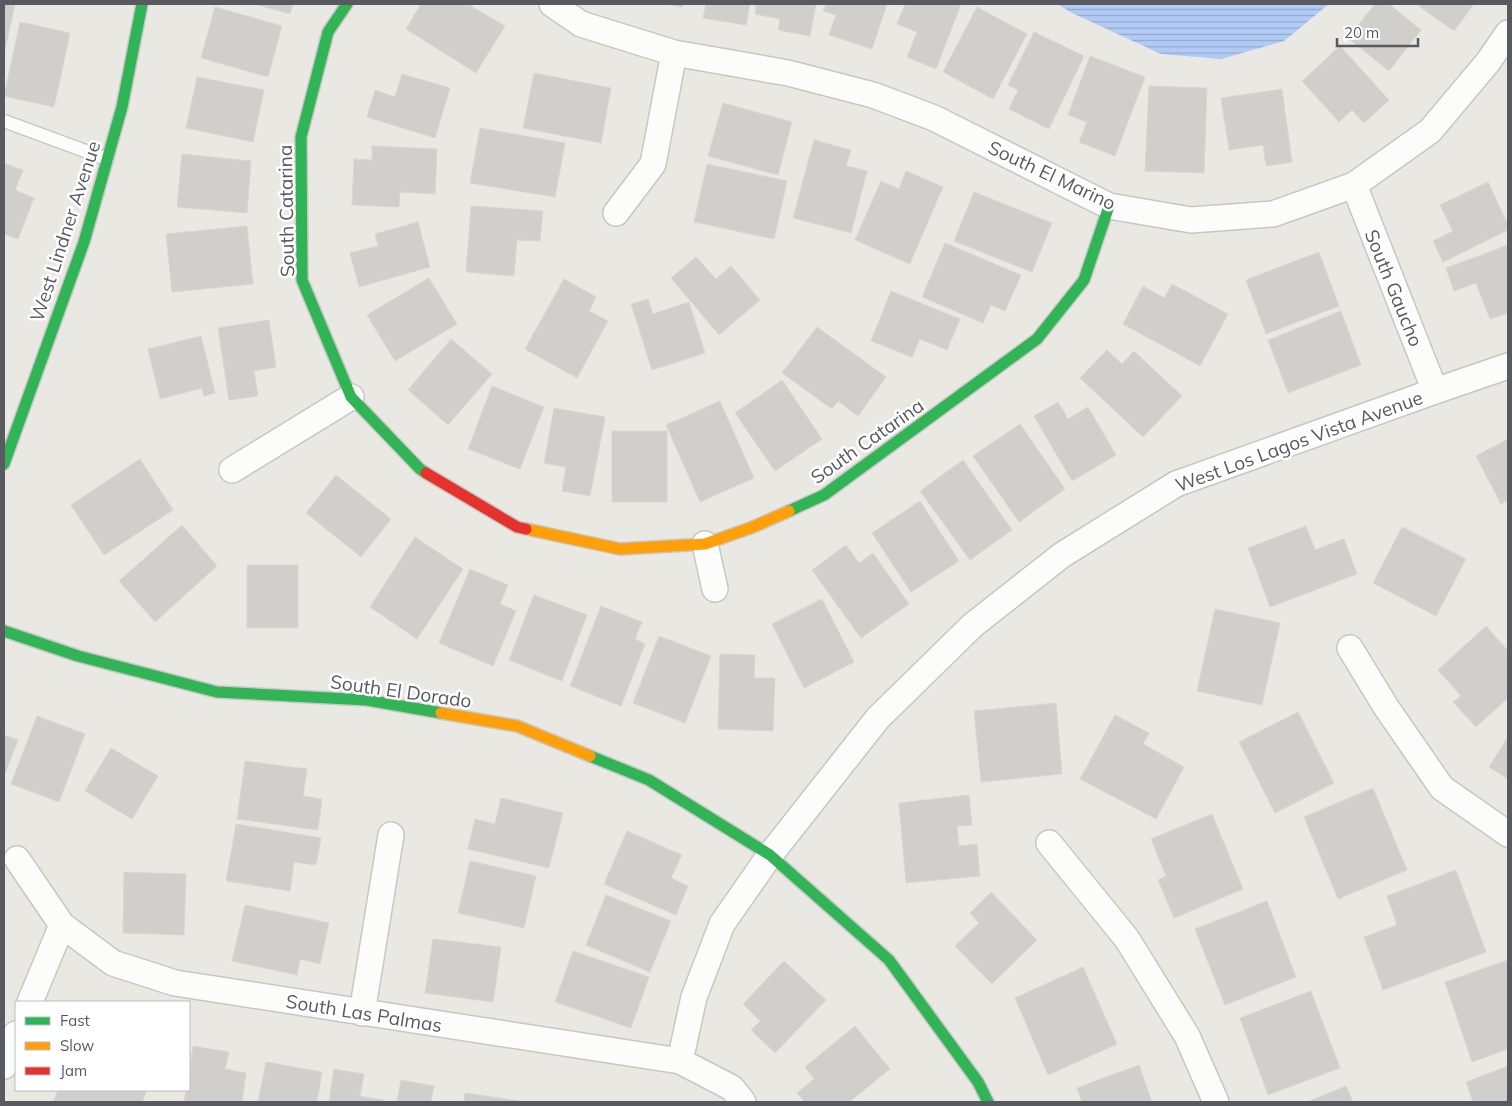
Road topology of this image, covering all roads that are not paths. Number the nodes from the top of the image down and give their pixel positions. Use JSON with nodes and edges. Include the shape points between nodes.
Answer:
{"nodes":[{"id":1,"x":142,"y":4,"type":"edge"},
{"id":2,"x":347,"y":4,"type":"edge"},
{"id":3,"x":552,"y":4,"type":"edge"},
{"id":4,"x":1508,"y":34,"type":"edge"},
{"id":5,"x":674,"y":53,"type":"junction"},
{"id":6,"x":4,"y":121,"type":"edge"},
{"id":7,"x":107,"y":159,"type":"junction"},
{"id":8,"x":1354,"y":185,"type":"junction"},
{"id":9,"x":1109,"y":206,"type":"junction"},
{"id":10,"x":616,"y":213,"type":"dead end"},
{"id":11,"x":1508,"y":366,"type":"edge"},
{"id":12,"x":1435,"y":391,"type":"junction"},
{"id":13,"x":351,"y":397,"type":"junction"},
{"id":14,"x":7,"y":446,"type":"edge"},
{"id":15,"x":4,"y":464,"type":"edge"},
{"id":16,"x":232,"y":470,"type":"dead end"},
{"id":17,"x":705,"y":544,"type":"junction"},
{"id":18,"x":715,"y":589,"type":"dead end"},
{"id":19,"x":4,"y":631,"type":"edge"},
{"id":20,"x":1350,"y":648,"type":"dead end"},
{"id":21,"x":1508,"y":834,"type":"edge"},
{"id":22,"x":391,"y":835,"type":"dead end"},
{"id":23,"x":1049,"y":843,"type":"dead end"},
{"id":24,"x":770,"y":855,"type":"junction"},
{"id":25,"x":17,"y":859,"type":"dead end"},
{"id":26,"x":62,"y":925,"type":"junction"},
{"id":27,"x":30,"y":1001,"type":"edge"},
{"id":28,"x":362,"y":1013,"type":"junction"},
{"id":29,"x":15,"y":1037,"type":"edge"},
{"id":30,"x":680,"y":1061,"type":"junction"},
{"id":31,"x":4,"y":1066,"type":"edge"},
{"id":32,"x":743,"y":1102,"type":"edge"},
{"id":33,"x":988,"y":1102,"type":"edge"},
{"id":34,"x":1216,"y":1102,"type":"edge"}],
"edges":[{"from":1,"to":7,"type":"street","name":"West Lindner Avenue","via":[[122,107]]},
{"from":2,"to":13,"type":"street","name":"South Catarina","via":[[328,32],[302,137],[302,280]]},
{"from":3,"to":5,"type":"street","name":"South El Marino","via":[[581,24]]},
{"from":4,"to":8,"type":"street","name":"South El Marino","via":[[1430,130]]},
{"from":5,"to":9,"type":"street","name":"South El Marino","via":[[788,73],[874,95],[934,118]]},
{"from":5,"to":10,"type":"street","via":[[653,164]]},
{"from":6,"to":7,"type":"lane"},
{"from":7,"to":14,"type":"street","name":"West Lindner Avenue","via":[[84,242]]},
{"from":8,"to":9,"type":"street","name":"South El Marino","via":[[1273,214],[1191,220]]},
{"from":8,"to":12,"type":"street","name":"South Gaucho"},
{"from":9,"to":17,"type":"street","name":"South Catarina","via":[[1084,280],[1037,339],[824,495],[753,527]]},
{"from":11,"to":12,"type":"street","name":"West Los Lagos Vista Avenue"},
{"from":12,"to":24,"type":"street","name":"West Los Lagos Vista Avenue","via":[[1176,484],[1062,555],[972,626],[878,718]]},
{"from":13,"to":16,"type":"street"},
{"from":13,"to":17,"type":"street","name":"South Catarina","via":[[420,469],[517,527],[620,549]]},
{"from":14,"to":15,"type":"street","name":"West Lindner Avenue"},
{"from":17,"to":18,"type":"street"},
{"from":19,"to":24,"type":"street","name":"South El Dorado","via":[[78,656],[217,692],[367,700],[517,726],[649,780]]},
{"from":20,"to":21,"type":"street","via":[[1442,788]]},
{"from":22,"to":28,"type":"street"},
{"from":23,"to":34,"type":"street","via":[[1126,939],[1187,1036]]},
{"from":24,"to":30,"type":"street","name":"West Los Lagos Vista Avenue","via":[[722,924],[694,997]]},
{"from":24,"to":33,"type":"street","name":"South El Dorado","via":[[889,960],[978,1082]]},
{"from":25,"to":26,"type":"street","name":"South Las Palmas"},
{"from":26,"to":27,"type":"street"},
{"from":26,"to":28,"type":"street","name":"South Las Palmas","via":[[113,962],[175,982]]},
{"from":28,"to":30,"type":"street","name":"South Las Palmas"},
{"from":29,"to":31,"type":"street"},
{"from":30,"to":32,"type":"street","name":"South Las Palmas","via":[[732,1088]]}]}
